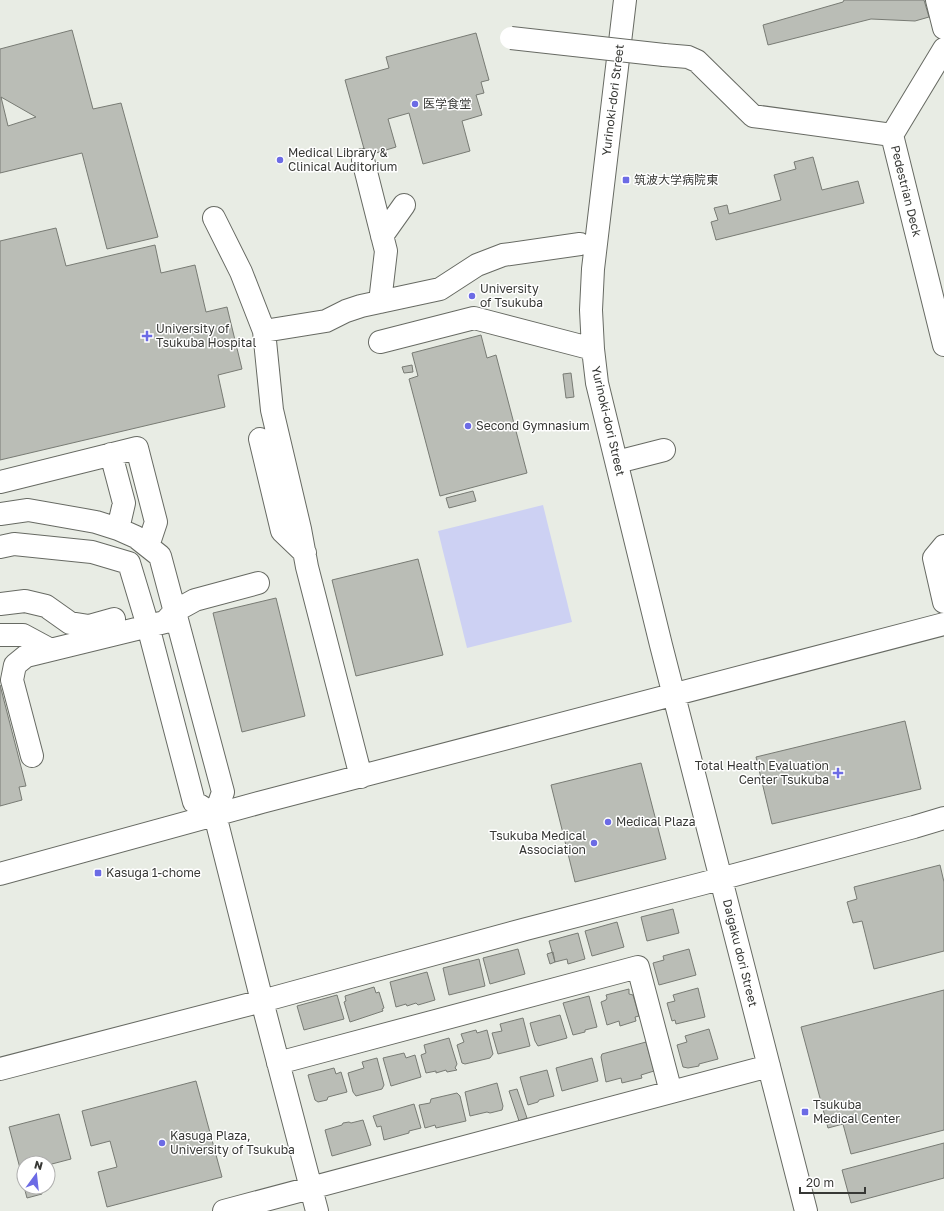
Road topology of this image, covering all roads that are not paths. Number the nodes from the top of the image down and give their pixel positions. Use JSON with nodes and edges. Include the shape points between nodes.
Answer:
{"nodes":[{"id":1,"x":625,"y":0,"type":"edge"},
{"id":2,"x":937,"y":0,"type":"edge"},
{"id":3,"x":944,"y":28,"type":"edge"},
{"id":4,"x":511,"y":38,"type":"dead end"},
{"id":5,"x":944,"y":49,"type":"edge"},
{"id":6,"x":892,"y":135,"type":"junction"},
{"id":7,"x":363,"y":160,"type":"dead end"},
{"id":8,"x":404,"y":205,"type":"dead end"},
{"id":9,"x":214,"y":218,"type":"dead end"},
{"id":10,"x":382,"y":236,"type":"junction"},
{"id":11,"x":580,"y":244,"type":"dead end"},
{"id":12,"x":380,"y":302,"type":"junction"},
{"id":13,"x":264,"y":331,"type":"junction"},
{"id":14,"x":380,"y":342,"type":"dead end"},
{"id":15,"x":944,"y":345,"type":"edge"},
{"id":16,"x":593,"y":349,"type":"junction"},
{"id":17,"x":260,"y":439,"type":"dead end"},
{"id":18,"x":664,"y":450,"type":"dead end"},
{"id":19,"x":110,"y":454,"type":"junction"},
{"id":20,"x":617,"y":462,"type":"junction"},
{"id":21,"x":0,"y":482,"type":"edge"},
{"id":22,"x":0,"y":514,"type":"edge"},
{"id":23,"x":134,"y":537,"type":"junction"},
{"id":24,"x":0,"y":546,"type":"edge"},
{"id":25,"x":944,"y":546,"type":"edge"},
{"id":26,"x":304,"y":553,"type":"junction"},
{"id":27,"x":130,"y":563,"type":"junction"},
{"id":28,"x":258,"y":583,"type":"dead end"},
{"id":29,"x":944,"y":602,"type":"edge"},
{"id":30,"x":0,"y":604,"type":"edge"},
{"id":31,"x":175,"y":611,"type":"junction"},
{"id":32,"x":146,"y":619,"type":"junction"},
{"id":33,"x":944,"y":624,"type":"edge"},
{"id":34,"x":0,"y":635,"type":"edge"},
{"id":35,"x":49,"y":649,"type":"junction"},
{"id":36,"x":673,"y":694,"type":"junction"},
{"id":37,"x":32,"y":756,"type":"dead end"},
{"id":38,"x":361,"y":777,"type":"junction"},
{"id":39,"x":215,"y":815,"type":"junction"},
{"id":40,"x":944,"y":818,"type":"edge"},
{"id":41,"x":0,"y":874,"type":"edge"},
{"id":42,"x":721,"y":879,"type":"junction"},
{"id":43,"x":262,"y":1001,"type":"junction"},
{"id":44,"x":278,"y":1064,"type":"junction"},
{"id":45,"x":769,"y":1066,"type":"junction"},
{"id":46,"x":0,"y":1069,"type":"edge"},
{"id":47,"x":671,"y":1092,"type":"junction"},
{"id":48,"x":311,"y":1187,"type":"junction"},
{"id":49,"x":224,"y":1211,"type":"edge"},
{"id":50,"x":317,"y":1211,"type":"edge"},
{"id":51,"x":806,"y":1211,"type":"edge"}],
"edges":[{"from":1,"to":16,"type":"street","name":"Yurinoki-dori Street","via":[[593,269],[590,310]]},
{"from":2,"to":3,"type":"street"},
{"from":4,"to":6,"type":"street","bridge":true,"via":[[688,57],[697,61],[753,116]]},
{"from":5,"to":6,"type":"street","name":"Pedestrian Deck"},
{"from":6,"to":15,"type":"street","name":"Pedestrian Deck"},
{"from":7,"to":10,"type":"street"},
{"from":8,"to":10,"type":"street"},
{"from":9,"to":13,"type":"street","via":[[241,272]]},
{"from":10,"to":12,"type":"street","via":[[386,251]]},
{"from":11,"to":12,"type":"street","via":[[503,254],[477,265],[440,289]]},
{"from":12,"to":13,"type":"street","via":[[346,311],[326,321]]},
{"from":13,"to":26,"type":"street","via":[[272,410]]},
{"from":14,"to":16,"type":"street","via":[[474,318]]},
{"from":16,"to":20,"type":"street","name":"Yurinoki-dori Street","via":[[597,383]]},
{"from":17,"to":26,"type":"street","via":[[282,531]]},
{"from":18,"to":20,"type":"street"},
{"from":19,"to":21,"type":"street"},
{"from":19,"to":23,"type":"street"},
{"from":19,"to":23,"type":"street","via":[[137,448],[156,522]]},
{"from":20,"to":36,"type":"street","name":"Yurinoki-dori Street"},
{"from":22,"to":23,"type":"street","via":[[28,510],[96,522]]},
{"from":23,"to":27,"type":"street"},
{"from":23,"to":31,"type":"street","via":[[160,556]]},
{"from":24,"to":27,"type":"street","via":[[20,545],[92,552]]},
{"from":25,"to":29,"type":"street","via":[[934,558]]},
{"from":26,"to":38,"type":"street"},
{"from":27,"to":32,"type":"street"},
{"from":28,"to":31,"type":"street","via":[[195,600]]},
{"from":30,"to":32,"type":"street","via":[[25,601],[46,606],[70,623],[89,626]]},
{"from":31,"to":32,"type":"street","via":[[161,607]]},
{"from":31,"to":39,"type":"street","via":[[223,792]]},
{"from":32,"to":35,"type":"street"},
{"from":32,"to":39,"type":"street","via":[[194,802]]},
{"from":33,"to":36,"type":"street"},
{"from":34,"to":35,"type":"street","via":[[23,635]]},
{"from":35,"to":37,"type":"street","via":[[26,656],[15,665],[12,680]]},
{"from":36,"to":38,"type":"street"},
{"from":36,"to":42,"type":"street","name":"Daigaku dori Street"},
{"from":38,"to":39,"type":"street"},
{"from":39,"to":41,"type":"street"},
{"from":39,"to":43,"type":"street"},
{"from":40,"to":42,"type":"street"},
{"from":42,"to":43,"type":"street"},
{"from":42,"to":45,"type":"street","name":"Daigaku dori Street"},
{"from":43,"to":44,"type":"street"},
{"from":43,"to":46,"type":"street"},
{"from":44,"to":47,"type":"street","via":[[638,967]]},
{"from":44,"to":48,"type":"street"},
{"from":45,"to":47,"type":"street"},
{"from":45,"to":51,"type":"street","name":"Daigaku dori Street"},
{"from":47,"to":48,"type":"street"},
{"from":48,"to":49,"type":"street"},
{"from":48,"to":50,"type":"street"}]}
